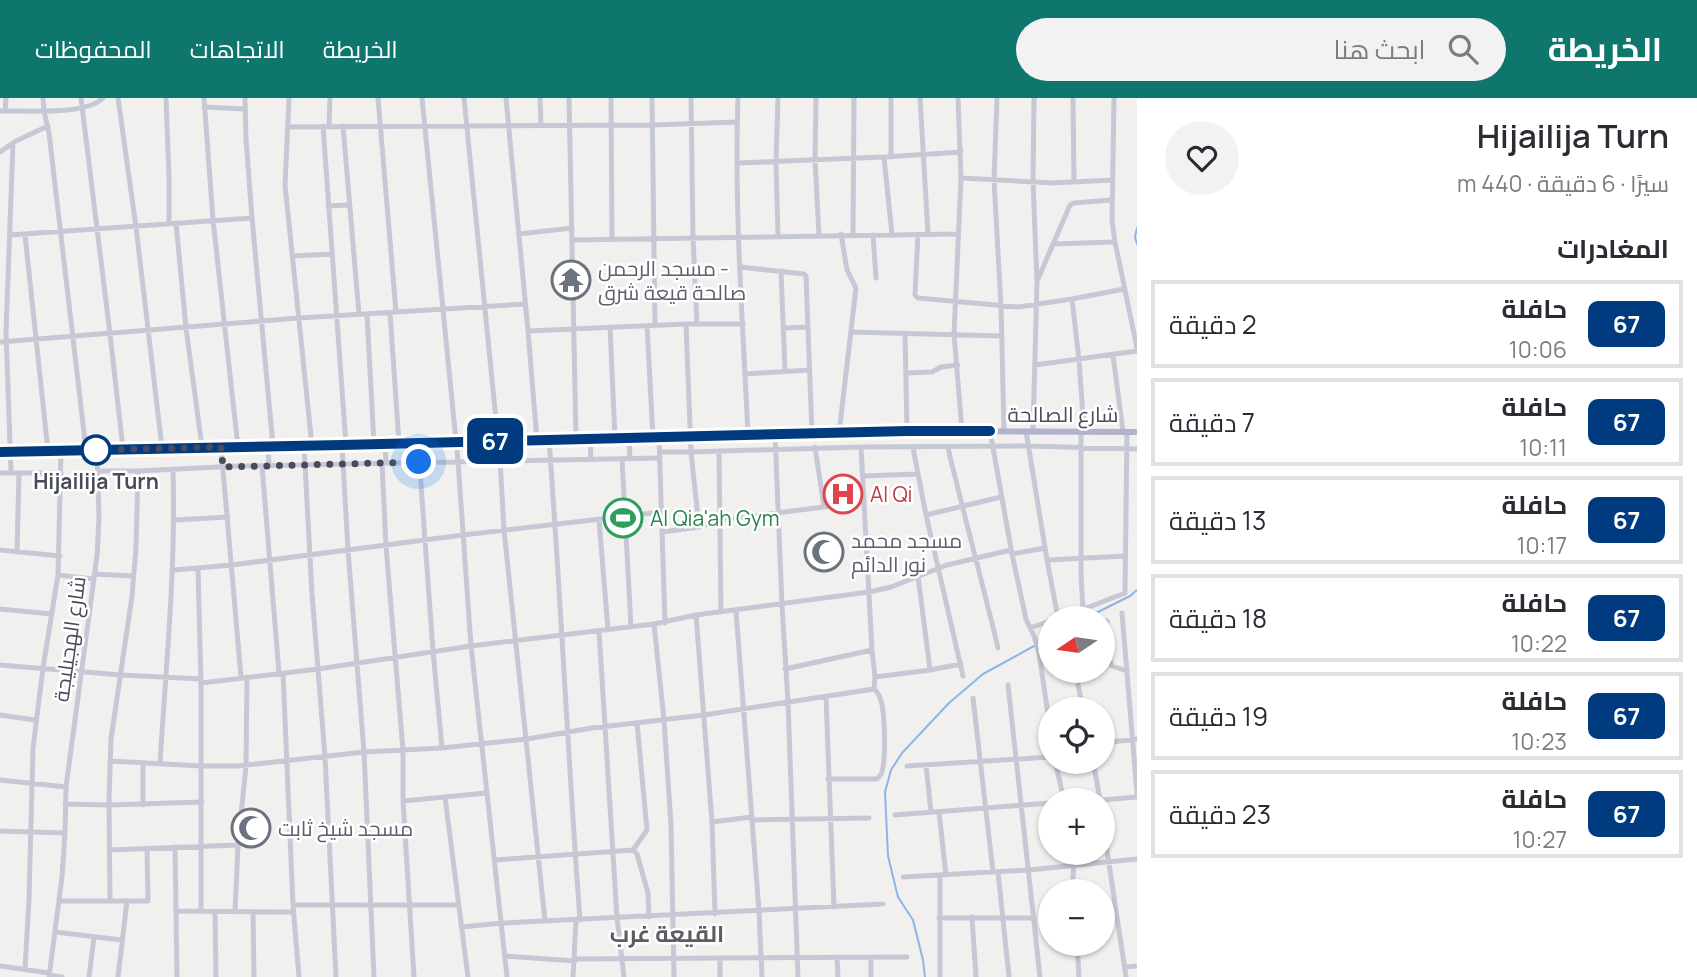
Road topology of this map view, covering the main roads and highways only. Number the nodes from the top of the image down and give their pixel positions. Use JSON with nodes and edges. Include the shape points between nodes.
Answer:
{"nodes":[{"id":1,"x":1137,"y":432,"type":"edge"},
{"id":2,"x":0,"y":452,"type":"edge"}],
"edges":[{"from":1,"to":2,"type":"main road","name":"شارع الصالحة","via":[[907,431]]}]}
